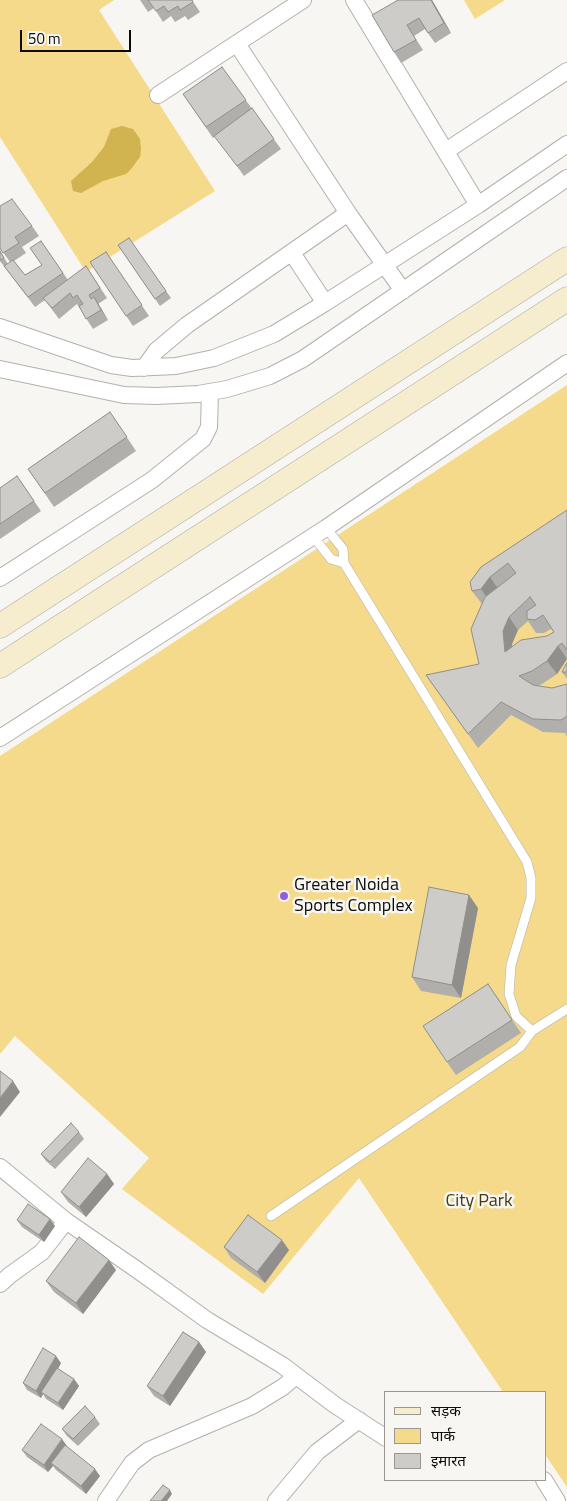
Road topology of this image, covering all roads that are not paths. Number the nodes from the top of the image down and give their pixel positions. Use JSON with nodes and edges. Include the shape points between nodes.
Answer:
{"nodes":[{"id":1,"x":303,"y":0,"type":"edge"},
{"id":2,"x":354,"y":0,"type":"edge"},
{"id":3,"x":237,"y":44,"type":"junction"},
{"id":4,"x":567,"y":71,"type":"edge"},
{"id":5,"x":158,"y":95,"type":"dead end"},
{"id":6,"x":567,"y":144,"type":"edge"},
{"id":7,"x":446,"y":151,"type":"junction"},
{"id":8,"x":567,"y":178,"type":"edge"},
{"id":9,"x":478,"y":205,"type":"junction"},
{"id":10,"x":348,"y":213,"type":"junction"},
{"id":11,"x":292,"y":253,"type":"junction"},
{"id":12,"x":567,"y":259,"type":"edge"},
{"id":13,"x":384,"y":266,"type":"junction"},
{"id":14,"x":403,"y":291,"type":"junction"},
{"id":15,"x":567,"y":299,"type":"edge"},
{"id":16,"x":325,"y":303,"type":"junction"},
{"id":17,"x":0,"y":327,"type":"edge"},
{"id":18,"x":567,"y":363,"type":"edge"},
{"id":19,"x":144,"y":368,"type":"junction"},
{"id":20,"x":0,"y":369,"type":"edge"},
{"id":21,"x":210,"y":392,"type":"junction"},
{"id":22,"x":320,"y":532,"type":"junction"},
{"id":23,"x":344,"y":563,"type":"junction"},
{"id":24,"x":0,"y":578,"type":"edge"},
{"id":25,"x":0,"y":626,"type":"edge"},
{"id":26,"x":0,"y":666,"type":"edge"},
{"id":27,"x":0,"y":738,"type":"edge"},
{"id":28,"x":567,"y":1009,"type":"edge"},
{"id":29,"x":532,"y":1032,"type":"junction"},
{"id":30,"x":0,"y":1167,"type":"edge"},
{"id":31,"x":271,"y":1216,"type":"dead end"},
{"id":32,"x":66,"y":1221,"type":"junction"},
{"id":33,"x":0,"y":1284,"type":"edge"},
{"id":34,"x":296,"y":1376,"type":"junction"},
{"id":35,"x":359,"y":1420,"type":"junction"},
{"id":36,"x":384,"y":1437,"type":"edge"},
{"id":37,"x":545,"y":1481,"type":"edge"},
{"id":38,"x":106,"y":1501,"type":"edge"},
{"id":39,"x":276,"y":1501,"type":"edge"},
{"id":40,"x":557,"y":1501,"type":"edge"}],
"edges":[{"from":1,"to":3,"type":"street"},
{"from":2,"to":7,"type":"street"},
{"from":3,"to":5,"type":"street"},
{"from":3,"to":10,"type":"street"},
{"from":4,"to":7,"type":"street"},
{"from":6,"to":9,"type":"street"},
{"from":7,"to":9,"type":"street"},
{"from":8,"to":14,"type":"street"},
{"from":9,"to":13,"type":"street"},
{"from":10,"to":11,"type":"street"},
{"from":10,"to":13,"type":"street"},
{"from":11,"to":16,"type":"street"},
{"from":11,"to":19,"type":"street","via":[[168,340]]},
{"from":12,"to":25,"type":"street"},
{"from":13,"to":14,"type":"street"},
{"from":13,"to":16,"type":"street"},
{"from":14,"to":21,"type":"street","via":[[303,359],[270,376]]},
{"from":15,"to":26,"type":"street"},
{"from":16,"to":19,"type":"street","via":[[274,334],[214,358],[176,366]]},
{"from":17,"to":19,"type":"street","via":[[111,365]]},
{"from":18,"to":22,"type":"street"},
{"from":20,"to":21,"type":"street","via":[[124,395]]},
{"from":21,"to":24,"type":"street","via":[[209,427],[204,439],[152,480]]},
{"from":22,"to":23,"type":"lane","via":[[343,549]]},
{"from":22,"to":23,"type":"lane","via":[[331,559]]},
{"from":22,"to":27,"type":"street"},
{"from":23,"to":29,"type":"lane","via":[[527,862],[531,898],[511,965],[509,994],[516,1016]]},
{"from":28,"to":29,"type":"lane"},
{"from":29,"to":31,"type":"lane","via":[[520,1047]]},
{"from":30,"to":32,"type":"street"},
{"from":32,"to":33,"type":"street","via":[[42,1252]]},
{"from":32,"to":34,"type":"street","via":[[213,1324]]},
{"from":34,"to":35,"type":"street"},
{"from":34,"to":38,"type":"street","via":[[252,1406],[149,1450],[132,1462]]},
{"from":35,"to":36,"type":"street"},
{"from":35,"to":39,"type":"street","via":[[317,1452]]},
{"from":37,"to":40,"type":"street"}]}
